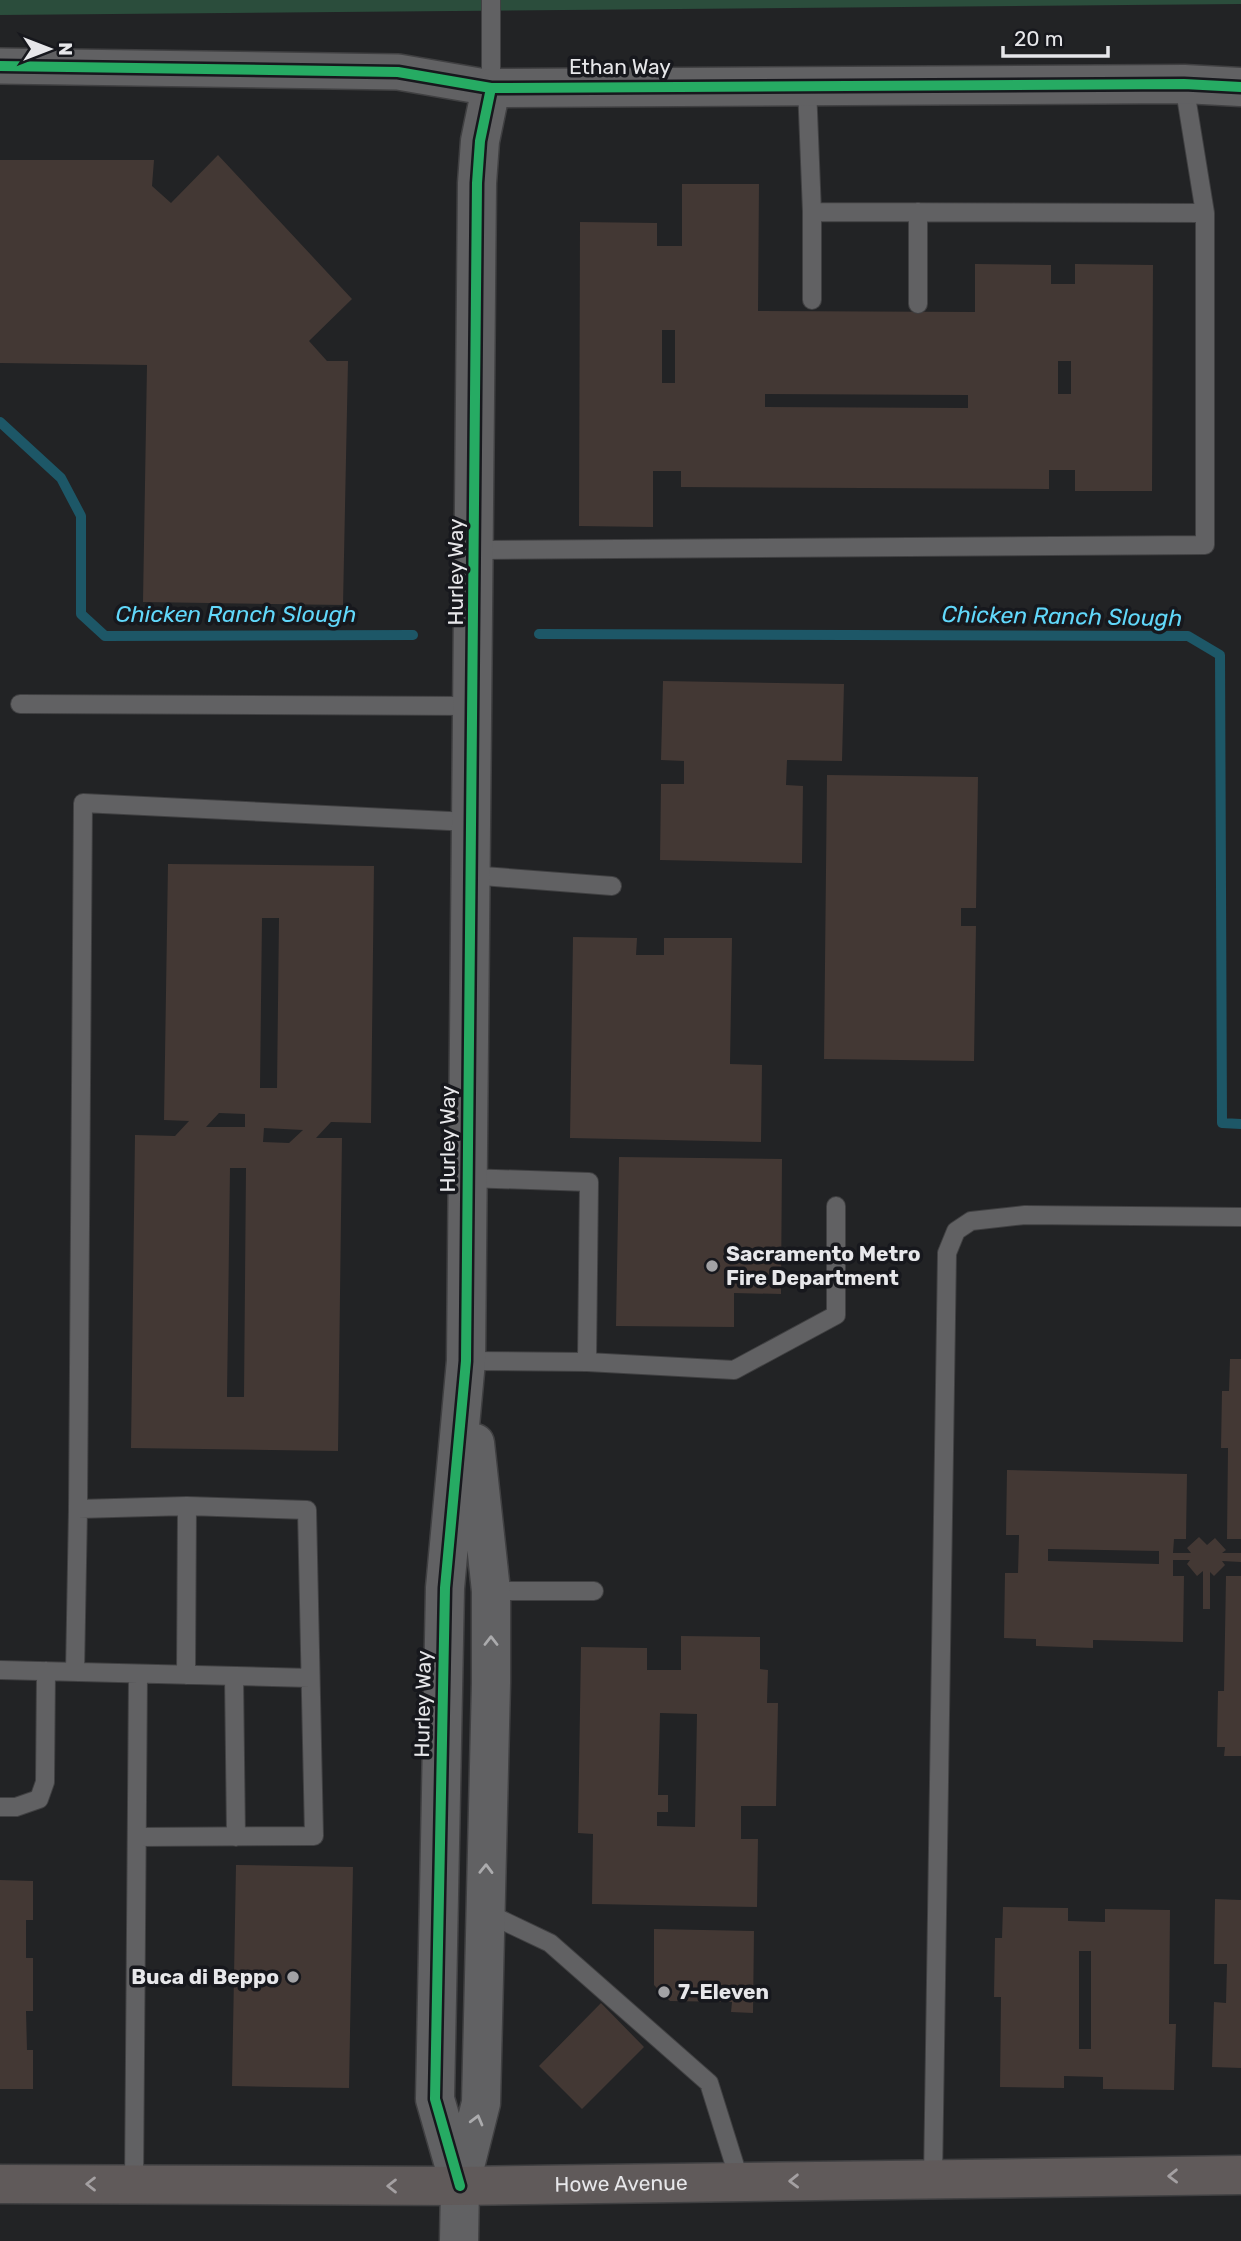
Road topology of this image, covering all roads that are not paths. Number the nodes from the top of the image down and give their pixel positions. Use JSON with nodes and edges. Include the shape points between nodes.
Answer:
{"nodes":[{"id":1,"x":491,"y":0,"type":"edge"},
{"id":2,"x":0,"y":66,"type":"edge"},
{"id":3,"x":1184,"y":85,"type":"junction"},
{"id":4,"x":807,"y":87,"type":"junction"},
{"id":5,"x":1241,"y":87,"type":"edge"},
{"id":6,"x":491,"y":88,"type":"junction"},
{"id":7,"x":811,"y":212,"type":"junction"},
{"id":8,"x":918,"y":212,"type":"junction"},
{"id":9,"x":1205,"y":213,"type":"junction"},
{"id":10,"x":811,"y":300,"type":"dead end"},
{"id":11,"x":918,"y":304,"type":"dead end"},
{"id":12,"x":475,"y":550,"type":"junction"},
{"id":13,"x":20,"y":704,"type":"dead end"},
{"id":14,"x":474,"y":706,"type":"junction"},
{"id":15,"x":470,"y":822,"type":"junction"},
{"id":16,"x":470,"y":875,"type":"junction"},
{"id":17,"x":612,"y":886,"type":"dead end"},
{"id":18,"x":467,"y":1178,"type":"junction"},
{"id":19,"x":835,"y":1206,"type":"dead end"},
{"id":20,"x":1241,"y":1217,"type":"edge"},
{"id":21,"x":466,"y":1361,"type":"junction"},
{"id":22,"x":587,"y":1362,"type":"junction"},
{"id":23,"x":187,"y":1506,"type":"junction"},
{"id":24,"x":78,"y":1508,"type":"junction"},
{"id":25,"x":491,"y":1591,"type":"junction"},
{"id":26,"x":594,"y":1591,"type":"dead end"},
{"id":27,"x":0,"y":1670,"type":"edge"},
{"id":28,"x":46,"y":1671,"type":"junction"},
{"id":29,"x":75,"y":1672,"type":"junction"},
{"id":30,"x":138,"y":1674,"type":"junction"},
{"id":31,"x":186,"y":1675,"type":"junction"},
{"id":32,"x":234,"y":1676,"type":"junction"},
{"id":33,"x":310,"y":1678,"type":"junction"},
{"id":34,"x":0,"y":1807,"type":"edge"},
{"id":35,"x":137,"y":1837,"type":"junction"},
{"id":36,"x":236,"y":1837,"type":"junction"},
{"id":37,"x":485,"y":1912,"type":"junction"},
{"id":38,"x":1241,"y":2175,"type":"edge"},
{"id":39,"x":933,"y":2179,"type":"junction"},
{"id":40,"x":740,"y":2182,"type":"junction"},
{"id":41,"x":0,"y":2184,"type":"edge"},
{"id":42,"x":134,"y":2185,"type":"junction"},
{"id":43,"x":460,"y":2186,"type":"junction"},
{"id":44,"x":459,"y":2241,"type":"edge"}],
"edges":[{"from":1,"to":6,"type":"lane"},
{"from":2,"to":6,"type":"street","name":"Ethan Way","via":[[398,72]]},
{"from":3,"to":4,"type":"street","name":"Ethan Way"},
{"from":3,"to":5,"type":"street","name":"Ethan Way"},
{"from":3,"to":9,"type":"lane"},
{"from":4,"to":6,"type":"street","name":"Ethan Way"},
{"from":4,"to":7,"type":"lane"},
{"from":6,"to":12,"type":"street","name":"Hurley Way","via":[[477,183]]},
{"from":7,"to":8,"type":"lane"},
{"from":7,"to":10,"type":"lane"},
{"from":8,"to":9,"type":"lane"},
{"from":8,"to":11,"type":"lane"},
{"from":9,"to":12,"type":"lane","via":[[1205,545]]},
{"from":12,"to":14,"type":"street","name":"Hurley Way"},
{"from":13,"to":14,"type":"lane"},
{"from":14,"to":15,"type":"street","name":"Hurley Way"},
{"from":15,"to":16,"type":"street","name":"Hurley Way"},
{"from":15,"to":24,"type":"lane","via":[[83,803]]},
{"from":16,"to":17,"type":"lane"},
{"from":16,"to":18,"type":"street","name":"Hurley Way"},
{"from":18,"to":21,"type":"street","name":"Hurley Way"},
{"from":18,"to":22,"type":"lane","via":[[590,1182]]},
{"from":19,"to":22,"type":"lane","via":[[835,1315],[734,1370]]},
{"from":20,"to":39,"type":"lane","via":[[971,1220],[957,1231],[947,1253]]},
{"from":21,"to":22,"type":"lane"},
{"from":21,"to":25,"type":"street","name":"Hurley Way"},
{"from":21,"to":43,"type":"street","name":"Hurley Way","via":[[444,1588],[435,2099]]},
{"from":23,"to":24,"type":"lane"},
{"from":23,"to":31,"type":"lane"},
{"from":23,"to":33,"type":"lane","via":[[307,1510]]},
{"from":24,"to":29,"type":"lane"},
{"from":25,"to":26,"type":"lane"},
{"from":37,"to":25,"type":"street","name":"Hurley Way","one_way":true},
{"from":27,"to":28,"type":"lane"},
{"from":28,"to":29,"type":"lane"},
{"from":28,"to":34,"type":"lane","via":[[46,1782],[39,1799]]},
{"from":29,"to":30,"type":"lane"},
{"from":30,"to":31,"type":"lane"},
{"from":30,"to":35,"type":"lane"},
{"from":31,"to":32,"type":"lane"},
{"from":32,"to":33,"type":"lane"},
{"from":32,"to":36,"type":"lane"},
{"from":33,"to":36,"type":"lane","via":[[314,1836]]},
{"from":35,"to":36,"type":"lane"},
{"from":35,"to":42,"type":"lane"},
{"from":37,"to":40,"type":"lane","via":[[550,1943],[709,2083]]},
{"from":43,"to":37,"type":"street","name":"Hurley Way","one_way":true,"via":[[481,2102]]},
{"from":38,"to":39,"type":"main road","name":"Howe Avenue","one_way":true},
{"from":39,"to":40,"type":"main road","name":"Howe Avenue","one_way":true},
{"from":40,"to":43,"type":"main road","name":"Howe Avenue"},
{"from":42,"to":41,"type":"main road","name":"Howe Avenue","one_way":true},
{"from":43,"to":42,"type":"main road","name":"Howe Avenue","one_way":true},
{"from":43,"to":44,"type":"street","name":"Hurley Way"}]}
